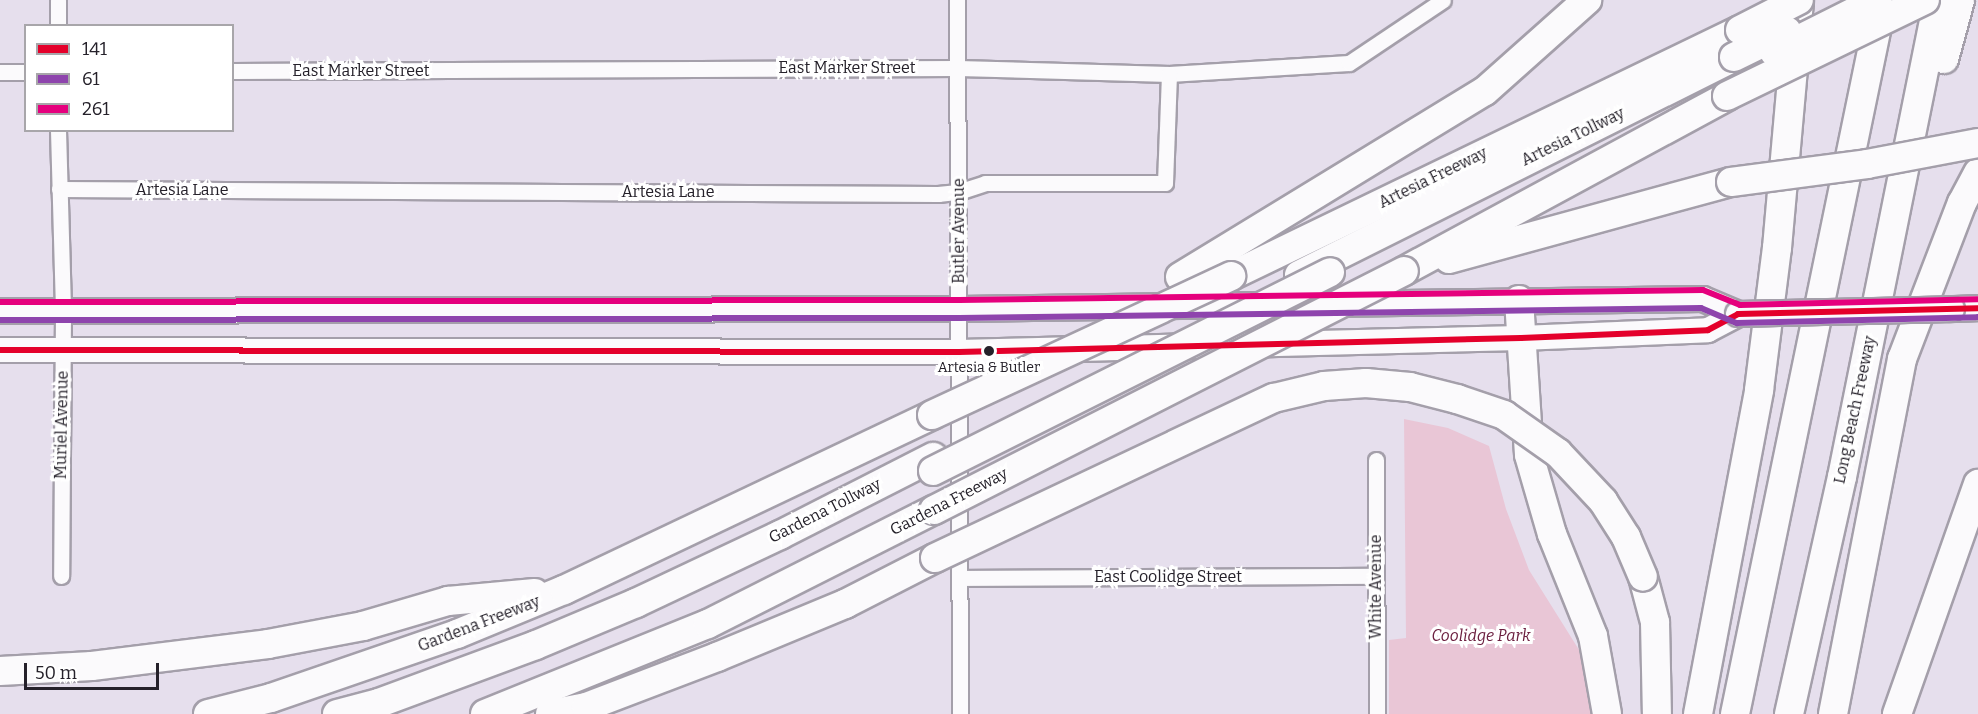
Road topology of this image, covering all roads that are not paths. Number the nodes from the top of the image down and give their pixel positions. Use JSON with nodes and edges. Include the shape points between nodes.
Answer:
{"nodes":[{"id":1,"x":58,"y":0,"type":"edge"},
{"id":2,"x":957,"y":0,"type":"edge"},
{"id":3,"x":1443,"y":0,"type":"edge"},
{"id":4,"x":1587,"y":0,"type":"edge"},
{"id":5,"x":1799,"y":0,"type":"edge"},
{"id":6,"x":1848,"y":0,"type":"edge"},
{"id":7,"x":1878,"y":0,"type":"edge"},
{"id":8,"x":1883,"y":0,"type":"edge"},
{"id":9,"x":1925,"y":0,"type":"edge"},
{"id":10,"x":1938,"y":0,"type":"edge"},
{"id":11,"x":1960,"y":0,"type":"edge"},
{"id":12,"x":58,"y":24,"type":"edge"},
{"id":13,"x":958,"y":68,"type":"junction"},
{"id":14,"x":234,"y":71,"type":"edge"},
{"id":15,"x":0,"y":72,"type":"edge"},
{"id":16,"x":24,"y":72,"type":"edge"},
{"id":17,"x":1169,"y":74,"type":"junction"},
{"id":18,"x":1730,"y":76,"type":"junction"},
{"id":19,"x":58,"y":132,"type":"edge"},
{"id":20,"x":1978,"y":143,"type":"edge"},
{"id":21,"x":1978,"y":161,"type":"edge"},
{"id":22,"x":1867,"y":164,"type":"junction"},
{"id":23,"x":1978,"y":173,"type":"edge"},
{"id":24,"x":59,"y":189,"type":"junction"},
{"id":25,"x":958,"y":192,"type":"junction"},
{"id":26,"x":1404,"y":271,"type":"junction"},
{"id":27,"x":1330,"y":272,"type":"joint"},
{"id":28,"x":1299,"y":275,"type":"joint"},
{"id":29,"x":1519,"y":300,"type":"junction"},
{"id":30,"x":1978,"y":308,"type":"edge"},
{"id":31,"x":959,"y":309,"type":"junction"},
{"id":32,"x":0,"y":311,"type":"edge"},
{"id":33,"x":63,"y":313,"type":"junction"},
{"id":34,"x":1738,"y":314,"type":"junction"},
{"id":35,"x":1521,"y":338,"type":"junction"},
{"id":36,"x":63,"y":349,"type":"junction"},
{"id":37,"x":0,"y":350,"type":"edge"},
{"id":38,"x":1065,"y":351,"type":"junction"},
{"id":39,"x":959,"y":352,"type":"junction"},
{"id":40,"x":1376,"y":460,"type":"dead end"},
{"id":41,"x":933,"y":464,"type":"junction"},
{"id":42,"x":1842,"y":477,"type":"junction"},
{"id":43,"x":1978,"y":484,"type":"edge"},
{"id":44,"x":61,"y":576,"type":"dead end"},
{"id":45,"x":1376,"y":576,"type":"junction"},
{"id":46,"x":960,"y":578,"type":"junction"},
{"id":47,"x":564,"y":590,"type":"junction"},
{"id":48,"x":0,"y":671,"type":"edge"},
{"id":49,"x":208,"y":714,"type":"edge"},
{"id":50,"x":337,"y":714,"type":"edge"},
{"id":51,"x":377,"y":714,"type":"edge"},
{"id":52,"x":485,"y":714,"type":"edge"},
{"id":53,"x":550,"y":714,"type":"edge"},
{"id":54,"x":960,"y":714,"type":"edge"},
{"id":55,"x":1377,"y":714,"type":"edge"},
{"id":56,"x":1606,"y":714,"type":"edge"},
{"id":57,"x":1657,"y":714,"type":"edge"},
{"id":58,"x":1698,"y":714,"type":"edge"},
{"id":59,"x":1735,"y":714,"type":"edge"},
{"id":60,"x":1789,"y":714,"type":"edge"},
{"id":61,"x":1833,"y":714,"type":"edge"},
{"id":62,"x":1897,"y":714,"type":"edge"}],
"edges":[{"from":1,"to":12,"type":"street"},
{"from":2,"to":13,"type":"street","name":"Butler Avenue"},
{"from":3,"to":17,"type":"street","name":"East Marker Street","via":[[1349,63]]},
{"from":4,"to":38,"type":"highway","bridge":true,"via":[[1485,91]]},
{"from":5,"to":38,"type":"highway","name":"Artesia Freeway","bridge":true,"via":[[1231,276]]},
{"from":5,"to":58,"type":"highway","via":[[1777,248],[1759,390]]},
{"from":6,"to":18,"type":"highway","name":"Artesia Tollway","bridge":true},
{"from":7,"to":18,"type":"highway","name":"Artesia Tollway","bridge":true},
{"from":8,"to":59,"type":"highway"},
{"from":9,"to":18,"type":"highway","bridge":true},
{"from":10,"to":42,"type":"highway","name":"Long Beach Freeway"},
{"from":11,"to":42,"type":"highway","via":[[1909,193],[1859,434]]},
{"from":13,"to":14,"type":"street","name":"East Marker Street"},
{"from":13,"to":17,"type":"street","name":"East Marker Street"},
{"from":13,"to":25,"type":"street","name":"Butler Avenue"},
{"from":15,"to":16,"type":"street"},
{"from":17,"to":25,"type":"street","name":"Artesia Lane","via":[[1166,183],[985,183]]},
{"from":18,"to":26,"type":"highway"},
{"from":18,"to":27,"type":"highway","name":"Artesia Tollway"},
{"from":18,"to":28,"type":"highway","name":"Artesia Tollway"},
{"from":19,"to":24,"type":"street","name":"Muriel Avenue"},
{"from":20,"to":22,"type":"highway","bridge":true},
{"from":21,"to":22,"type":"highway","bridge":true},
{"from":22,"to":26,"type":"highway","bridge":true,"via":[[1731,182]]},
{"from":23,"to":61,"type":"highway","via":[[1962,203],[1902,359]]},
{"from":24,"to":25,"type":"street","name":"Artesia Lane"},
{"from":24,"to":33,"type":"street","name":"Muriel Avenue"},
{"from":25,"to":31,"type":"street","name":"Butler Avenue"},
{"from":26,"to":52,"type":"highway","name":"Gardena Freeway","bridge":true,"via":[[708,624]]},
{"from":27,"to":41,"type":"highway","name":"Gardena Tollway","bridge":true},
{"from":28,"to":41,"type":"highway","name":"Gardena Tollway"},
{"from":29,"to":31,"type":"main road"},
{"from":29,"to":34,"type":"main road","via":[[1703,298]]},
{"from":29,"to":35,"type":"highway"},
{"from":30,"to":34,"type":"main road","bridge":true},
{"from":31,"to":33,"type":"main road"},
{"from":31,"to":39,"type":"street","name":"Butler Avenue"},
{"from":32,"to":33,"type":"main road"},
{"from":33,"to":36,"type":"street","name":"Muriel Avenue"},
{"from":34,"to":35,"type":"main road","via":[[1708,330]]},
{"from":35,"to":39,"type":"main road"},
{"from":35,"to":56,"type":"highway","via":[[1529,455],[1552,534],[1593,636]]},
{"from":36,"to":37,"type":"main road"},
{"from":36,"to":39,"type":"main road"},
{"from":36,"to":44,"type":"street","name":"Muriel Avenue"},
{"from":38,"to":47,"type":"highway","name":"Gardena Freeway","bridge":true},
{"from":39,"to":46,"type":"street","name":"Butler Avenue"},
{"from":40,"to":45,"type":"street","name":"White Avenue"},
{"from":41,"to":50,"type":"highway","name":"Gardena Tollway","via":[[636,603],[525,649],[379,703]]},
{"from":41,"to":51,"type":"highway","name":"Gardena Tollway","via":[[663,609],[441,695]]},
{"from":42,"to":60,"type":"highway","name":"Long Beach Freeway"},
{"from":43,"to":62,"type":"highway"},
{"from":45,"to":46,"type":"street","name":"East Coolidge Street"},
{"from":45,"to":55,"type":"street","name":"White Avenue"},
{"from":46,"to":54,"type":"street","name":"Butler Avenue"},
{"from":47,"to":48,"type":"highway","via":[[448,601],[363,626],[268,644],[92,666]]},
{"from":47,"to":49,"type":"highway","name":"Gardena Freeway","via":[[458,634],[271,698]]},
{"from":53,"to":57,"type":"highway","bridge":true,"via":[[586,707],[845,604],[1274,398],[1324,386],[1366,383],[1410,387],[1504,415],[1558,453],[1603,501],[1626,537],[1643,577],[1655,622]]}]}
